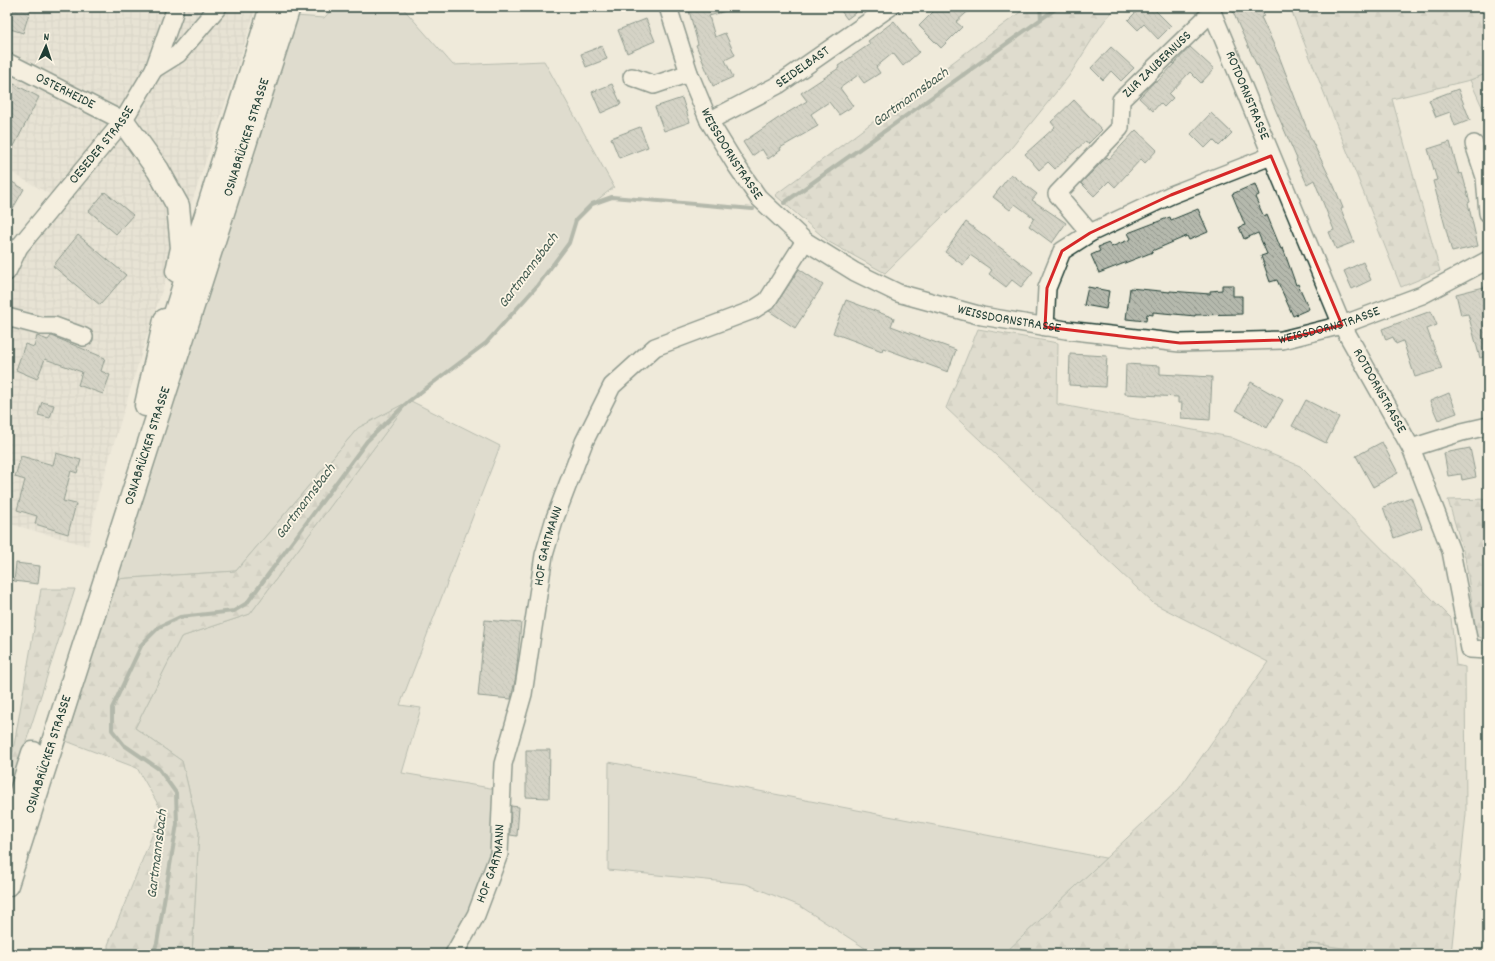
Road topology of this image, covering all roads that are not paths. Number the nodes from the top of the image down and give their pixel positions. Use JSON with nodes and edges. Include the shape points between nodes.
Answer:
{"nodes":[{"id":1,"x":174,"y":7,"type":"edge"},
{"id":2,"x":218,"y":7,"type":"edge"},
{"id":3,"x":271,"y":7,"type":"edge"},
{"id":4,"x":289,"y":7,"type":"edge"},
{"id":5,"x":668,"y":7,"type":"edge"},
{"id":6,"x":890,"y":7,"type":"edge"},
{"id":7,"x":1211,"y":9,"type":"edge"},
{"id":8,"x":7,"y":62,"type":"edge"},
{"id":9,"x":154,"y":69,"type":"junction"},
{"id":10,"x":689,"y":73,"type":"junction"},
{"id":11,"x":632,"y":76,"type":"dead end"},
{"id":12,"x":123,"y":121,"type":"junction"},
{"id":13,"x":709,"y":121,"type":"junction"},
{"id":14,"x":1474,"y":144,"type":"dead end"},
{"id":15,"x":1271,"y":156,"type":"junction"},
{"id":16,"x":1488,"y":213,"type":"edge"},
{"id":17,"x":1090,"y":233,"type":"junction"},
{"id":18,"x":805,"y":241,"type":"junction"},
{"id":19,"x":1488,"y":260,"type":"edge"},
{"id":20,"x":7,"y":272,"type":"edge"},
{"id":21,"x":7,"y":317,"type":"edge"},
{"id":22,"x":1342,"y":325,"type":"junction"},
{"id":23,"x":1045,"y":327,"type":"junction"},
{"id":24,"x":84,"y":337,"type":"dead end"},
{"id":25,"x":146,"y":405,"type":"junction"},
{"id":26,"x":1488,"y":426,"type":"edge"},
{"id":27,"x":1411,"y":448,"type":"junction"},
{"id":28,"x":1488,"y":650,"type":"edge"},
{"id":29,"x":7,"y":835,"type":"edge"},
{"id":30,"x":7,"y":886,"type":"edge"},
{"id":31,"x":454,"y":954,"type":"edge"}],
"edges":[{"from":1,"to":9,"type":"street","name":"OESEDER STRASSE"},
{"from":2,"to":9,"type":"street","via":[[178,54]]},
{"from":3,"to":25,"type":"highway","name":"OSNABRÜCKER STRASSE"},
{"from":4,"to":30,"type":"highway","name":"OSNABRÜCKER STRASSE"},
{"from":5,"to":10,"type":"street","name":"WEISSDORNSTRASSE"},
{"from":6,"to":13,"type":"street","name":"SEIDELBAST","via":[[778,85]]},
{"from":7,"to":15,"type":"street","name":"ROTDORNSTRASSE"},
{"from":7,"to":17,"type":"street","name":"ZUR ZAUBERNUSS","via":[[1121,100],[1120,128],[1057,194]]},
{"from":8,"to":12,"type":"street","name":"OSTERHEIDE"},
{"from":9,"to":12,"type":"street","name":"OESEDER STRASSE"},
{"from":10,"to":11,"type":"street","via":[[654,85]]},
{"from":10,"to":13,"type":"street","name":"WEISSDORNSTRASSE"},
{"from":12,"to":20,"type":"street","name":"OESEDER STRASSE","via":[[19,247]]},
{"from":12,"to":25,"type":"highway","via":[[158,170],[178,206],[182,248]]},
{"from":13,"to":18,"type":"street","name":"WEISSDORNSTRASSE","via":[[758,197]]},
{"from":14,"to":16,"type":"street","via":[[1484,177]]},
{"from":15,"to":17,"type":"street","via":[[1171,195]]},
{"from":15,"to":22,"type":"street","name":"ROTDORNSTRASSE"},
{"from":17,"to":23,"type":"street","via":[[1062,252],[1046,288]]},
{"from":18,"to":23,"type":"street","name":"WEISSDORNSTRASSE","via":[[855,272],[898,293],[982,316]]},
{"from":18,"to":31,"type":"street","name":"HOF GARTMANN","via":[[767,301],[753,310],[655,347],[612,386],[584,442],[544,555],[523,694],[503,764],[499,854],[476,915]]},
{"from":19,"to":22,"type":"street","name":"WEISSDORNSTRASSE","via":[[1422,295]]},
{"from":21,"to":24,"type":"street","via":[[41,326],[54,326]]},
{"from":22,"to":23,"type":"street","name":"WEISSDORNSTRASSE","via":[[1282,340],[1180,343]]},
{"from":22,"to":27,"type":"street","name":"ROTDORNSTRASSE"},
{"from":25,"to":29,"type":"highway","name":"OSNABRÜCKER STRASSE"},
{"from":26,"to":27,"type":"street"},
{"from":27,"to":28,"type":"street","name":"ROTDORNSTRASSE","via":[[1451,550],[1470,649]]}]}
